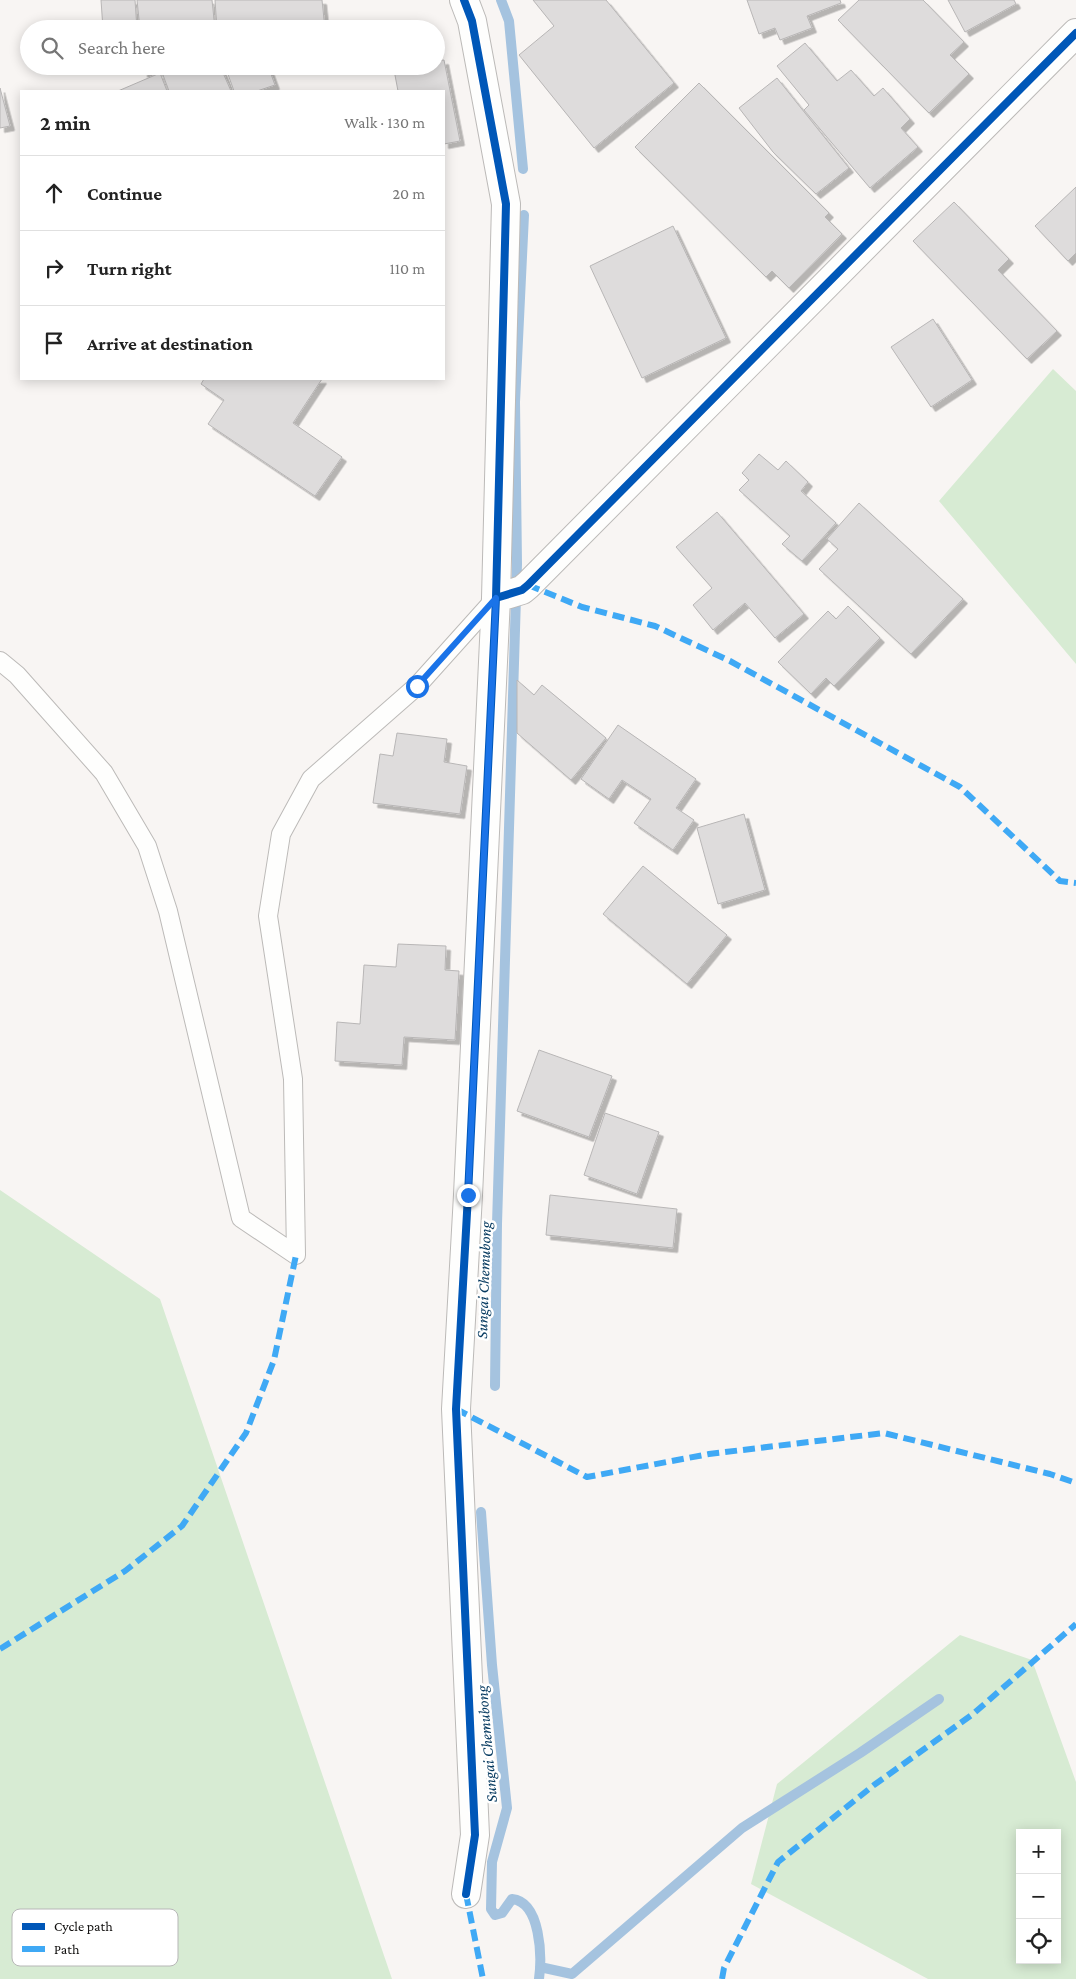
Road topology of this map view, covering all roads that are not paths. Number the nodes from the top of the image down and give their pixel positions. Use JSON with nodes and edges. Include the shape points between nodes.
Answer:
{"nodes":[{"id":1,"x":464,"y":0,"type":"edge"},
{"id":2,"x":1076,"y":33,"type":"edge"},
{"id":3,"x":507,"y":594,"type":"junction"},
{"id":4,"x":0,"y":662,"type":"edge"},
{"id":5,"x":466,"y":1894,"type":"dead end"}],
"edges":[{"from":1,"to":3,"type":"street","via":[[472,21],[506,204]]},
{"from":2,"to":3,"type":"street"},
{"from":3,"to":4,"type":"lane","via":[[417,686],[311,779],[281,834],[268,916],[293,1079],[296,1255],[241,1218],[168,911],[147,846],[104,773],[17,675]]},
{"from":3,"to":5,"type":"street","via":[[456,1409],[475,1835]]}]}
